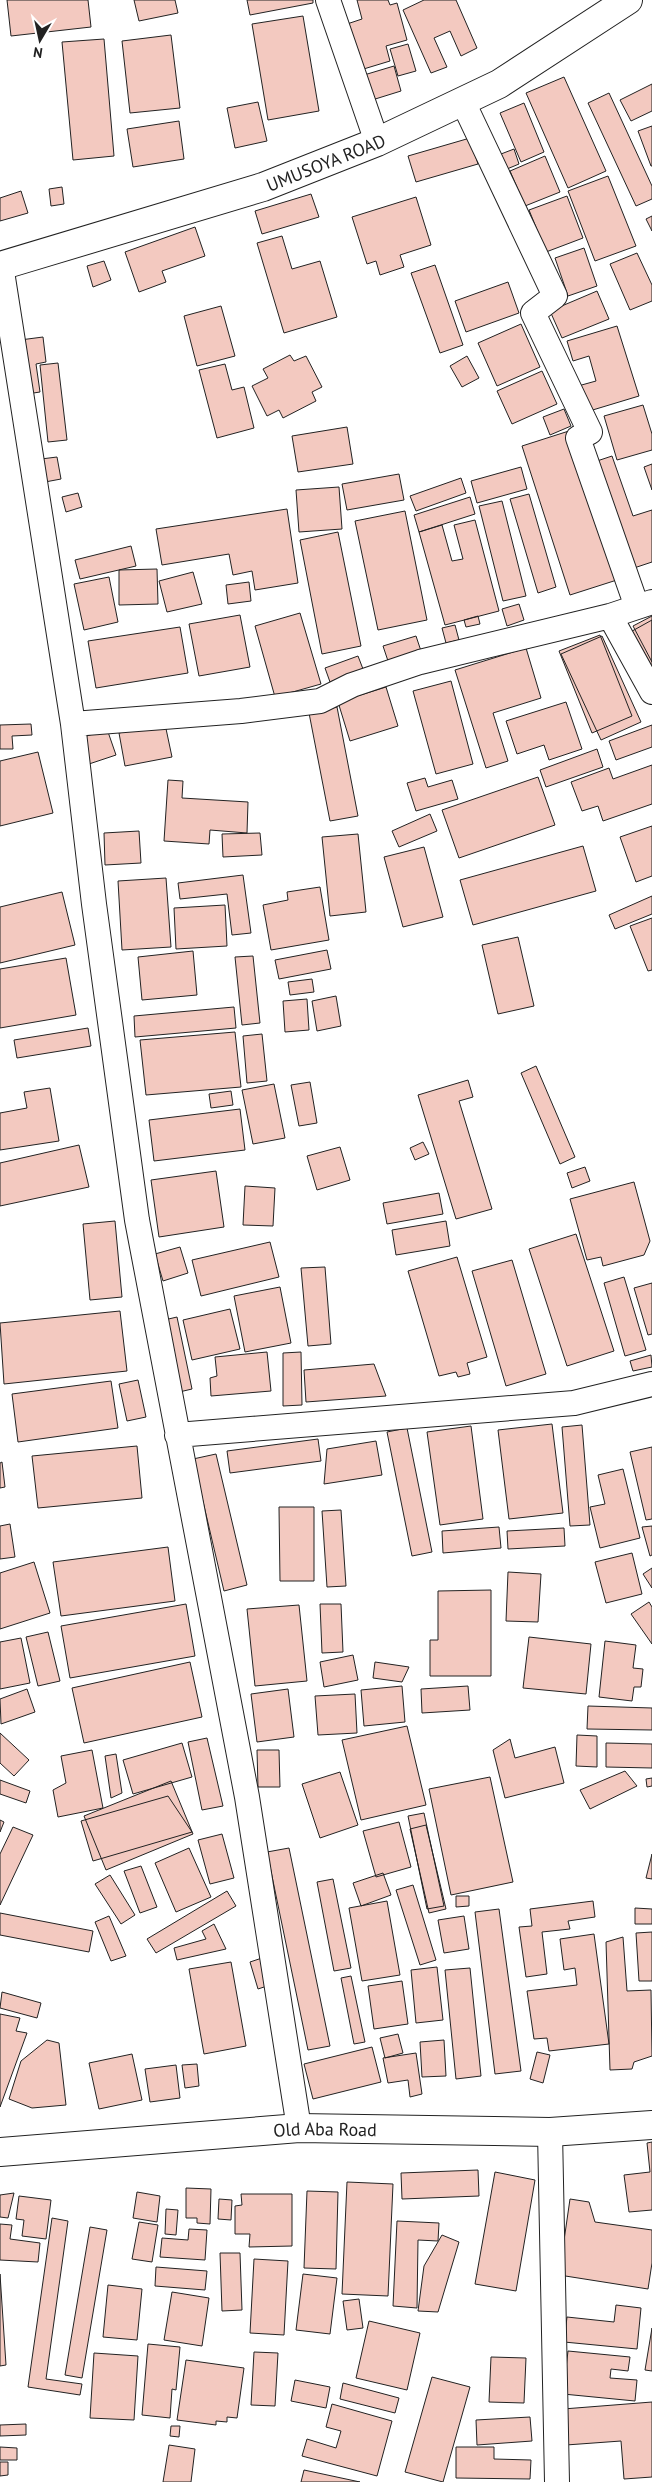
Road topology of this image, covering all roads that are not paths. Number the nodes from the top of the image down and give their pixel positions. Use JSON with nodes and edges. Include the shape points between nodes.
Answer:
{"nodes":[{"id":1,"x":328,"y":0,"type":"edge"},
{"id":2,"x":628,"y":0,"type":"edge"},
{"id":3,"x":463,"y":102,"type":"junction"},
{"id":4,"x":377,"y":142,"type":"junction"},
{"id":5,"x":1,"y":266,"type":"edge"},
{"id":6,"x":644,"y":605,"type":"edge"},
{"id":7,"x":610,"y":616,"type":"junction"},
{"id":8,"x":652,"y":692,"type":"edge"},
{"id":9,"x":73,"y":724,"type":"junction"},
{"id":10,"x":652,"y":1384,"type":"edge"},
{"id":11,"x":177,"y":1435,"type":"junction"},
{"id":12,"x":652,"y":2125,"type":"edge"},
{"id":13,"x":299,"y":2128,"type":"junction"},
{"id":14,"x":550,"y":2132,"type":"junction"},
{"id":15,"x":0,"y":2152,"type":"edge"},
{"id":16,"x":557,"y":2482,"type":"edge"}],
"edges":[{"from":1,"to":4,"type":"street"},
{"from":2,"to":3,"type":"main road","name":"UMUSOYA ROAD","via":[[499,84]]},
{"from":3,"to":4,"type":"main road","name":"UMUSOYA ROAD"},
{"from":3,"to":6,"type":"street","via":[[555,296],[533,313],[590,432],[578,438]]},
{"from":4,"to":5,"type":"main road","name":"UMUSOYA ROAD","via":[[263,187]]},
{"from":5,"to":9,"type":"street"},
{"from":6,"to":7,"type":"street"},
{"from":7,"to":8,"type":"street"},
{"from":7,"to":9,"type":"street","via":[[420,662],[352,685],[320,701],[241,711]]},
{"from":9,"to":11,"type":"street","via":[[137,1220]]},
{"from":10,"to":11,"type":"street","via":[[574,1403]]},
{"from":11,"to":13,"type":"street","via":[[247,1797]]},
{"from":12,"to":14,"type":"main road","name":"Old Aba Road"},
{"from":13,"to":14,"type":"main road","name":"Old Aba Road"},
{"from":13,"to":15,"type":"main road","name":"Old Aba Road"},
{"from":14,"to":16,"type":"street"}]}
